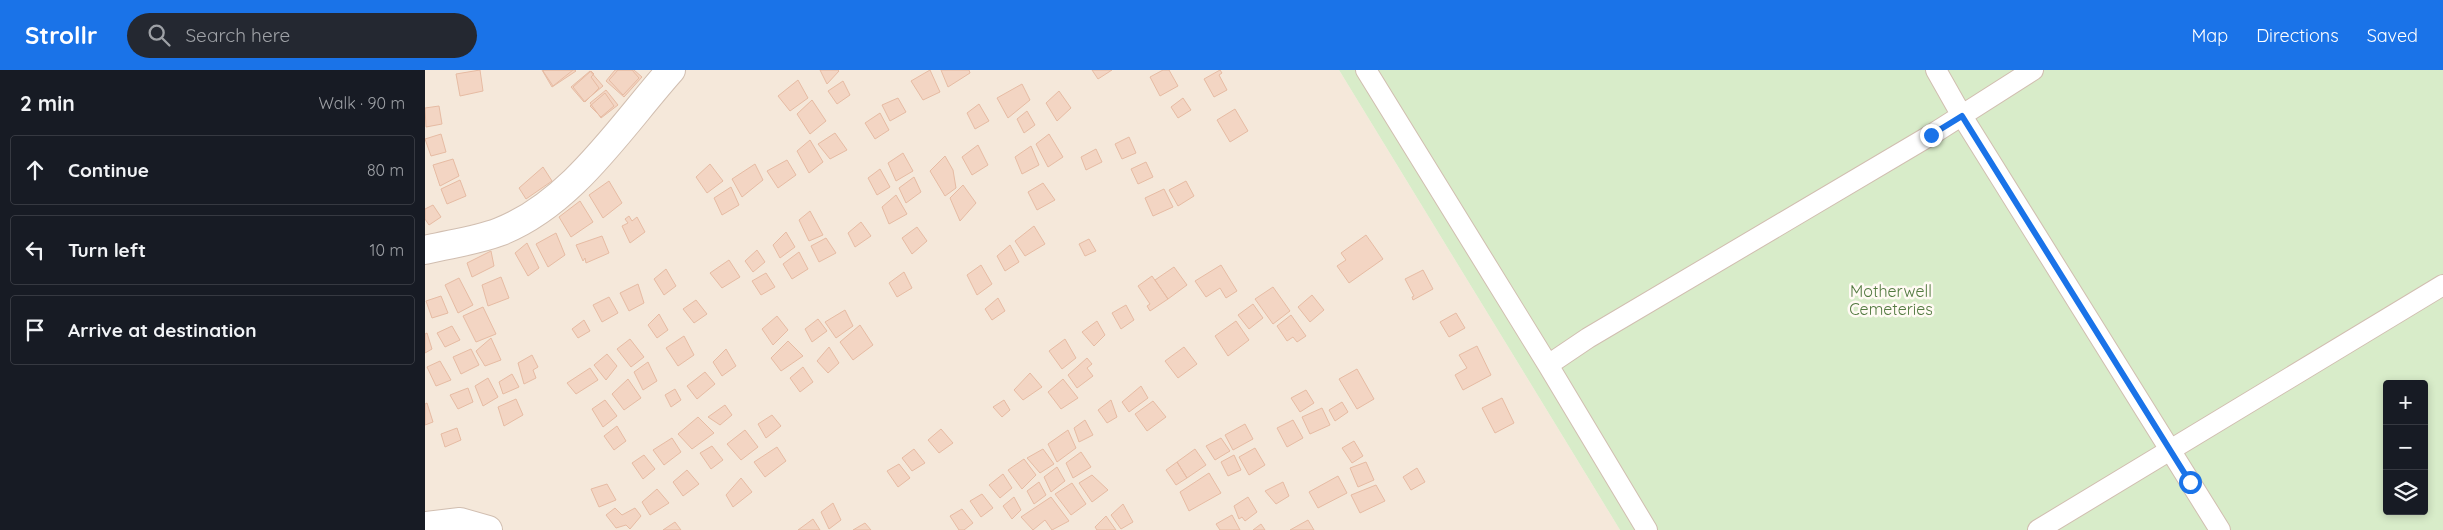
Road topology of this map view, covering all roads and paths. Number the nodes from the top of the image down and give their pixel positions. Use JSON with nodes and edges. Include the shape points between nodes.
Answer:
{"nodes":[{"id":1,"x":671,"y":70,"type":"edge"},
{"id":2,"x":1366,"y":70,"type":"edge"},
{"id":3,"x":1936,"y":70,"type":"edge"},
{"id":4,"x":2033,"y":70,"type":"edge"},
{"id":5,"x":1962,"y":116,"type":"junction"},
{"id":6,"x":425,"y":250,"type":"edge"},
{"id":7,"x":2443,"y":285,"type":"edge"},
{"id":8,"x":1548,"y":365,"type":"junction"},
{"id":9,"x":2171,"y":450,"type":"junction"},
{"id":10,"x":425,"y":526,"type":"edge"},
{"id":11,"x":488,"y":530,"type":"edge"},
{"id":12,"x":1647,"y":530,"type":"edge"},
{"id":13,"x":2038,"y":530,"type":"edge"},
{"id":14,"x":2220,"y":530,"type":"edge"}],
"edges":[{"from":1,"to":6,"type":"street","via":[[580,178],[555,198],[499,232]]},
{"from":2,"to":8,"type":"lane"},
{"from":3,"to":5,"type":"lane"},
{"from":4,"to":5,"type":"lane"},
{"from":5,"to":8,"type":"lane","via":[[1588,338]]},
{"from":5,"to":9,"type":"lane"},
{"from":7,"to":9,"type":"lane"},
{"from":8,"to":12,"type":"lane"},
{"from":9,"to":13,"type":"lane"},
{"from":9,"to":14,"type":"lane"},
{"from":10,"to":11,"type":"street","via":[[460,522]]}]}
